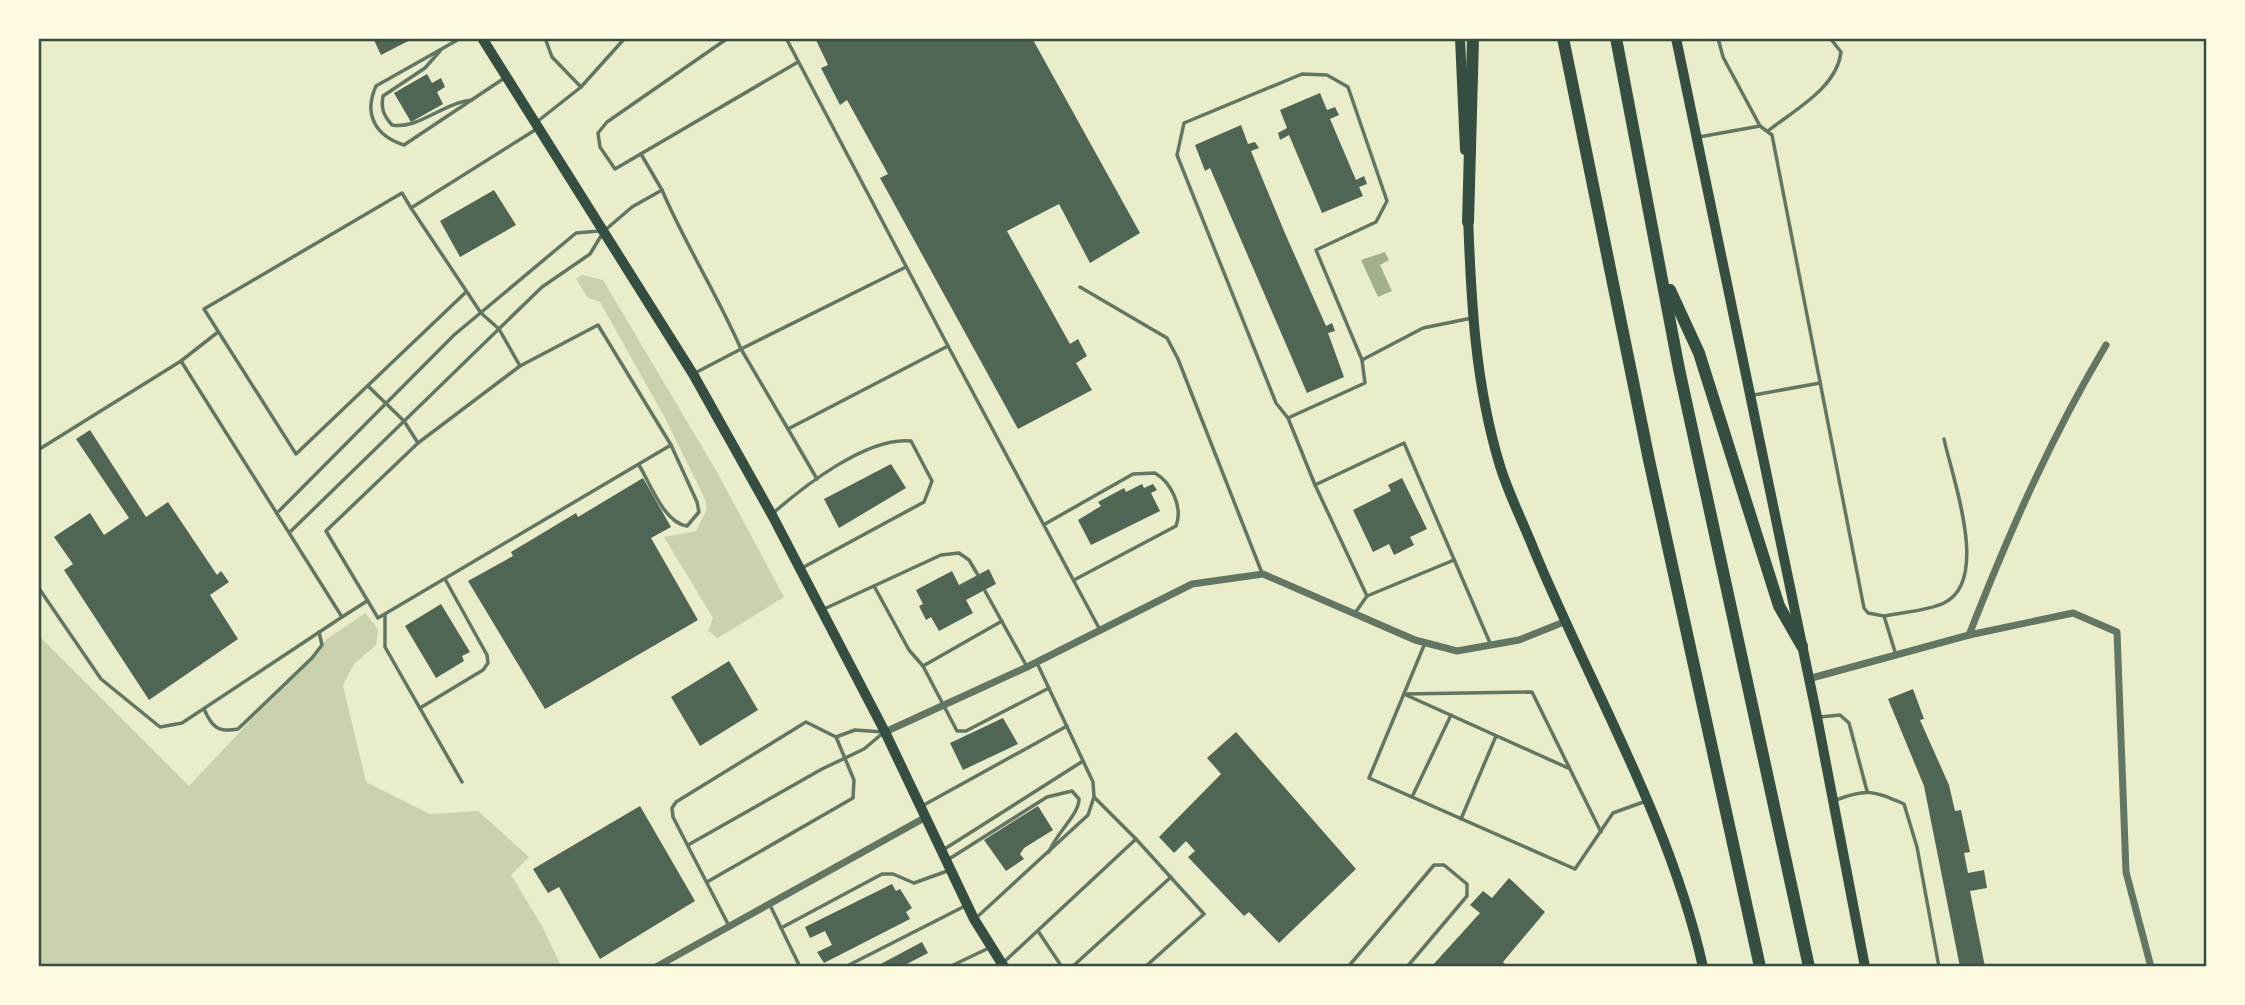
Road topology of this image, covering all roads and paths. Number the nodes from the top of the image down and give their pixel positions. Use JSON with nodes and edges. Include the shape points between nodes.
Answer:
{"nodes":[{"id":1,"x":461,"y":38,"type":"edge"},
{"id":2,"x":482,"y":38,"type":"edge"},
{"id":3,"x":545,"y":38,"type":"edge"},
{"id":4,"x":625,"y":38,"type":"edge"},
{"id":5,"x":728,"y":38,"type":"edge"},
{"id":6,"x":786,"y":38,"type":"edge"},
{"id":7,"x":1460,"y":38,"type":"edge"},
{"id":8,"x":1472,"y":38,"type":"edge"},
{"id":9,"x":1563,"y":38,"type":"edge"},
{"id":10,"x":1616,"y":38,"type":"edge"},
{"id":11,"x":1676,"y":38,"type":"edge"},
{"id":12,"x":1718,"y":38,"type":"edge"},
{"id":13,"x":1830,"y":38,"type":"edge"},
{"id":14,"x":441,"y":49,"type":"junction"},
{"id":15,"x":798,"y":62,"type":"junction"},
{"id":16,"x":506,"y":78,"type":"junction"},
{"id":17,"x":581,"y":87,"type":"junction"},
{"id":18,"x":472,"y":100,"type":"junction"},
{"id":19,"x":1760,"y":126,"type":"junction"},
{"id":20,"x":536,"y":127,"type":"junction"},
{"id":21,"x":1768,"y":131,"type":"junction"},
{"id":22,"x":1697,"y":138,"type":"junction"},
{"id":23,"x":641,"y":154,"type":"junction"},
{"id":24,"x":662,"y":190,"type":"junction"},
{"id":25,"x":411,"y":208,"type":"junction"},
{"id":26,"x":1468,"y":222,"type":"junction"},
{"id":27,"x":604,"y":231,"type":"junction"},
{"id":28,"x":906,"y":267,"type":"junction"},
{"id":29,"x":1662,"y":273,"type":"junction"},
{"id":30,"x":1080,"y":287,"type":"dead end"},
{"id":31,"x":466,"y":292,"type":"junction"},
{"id":32,"x":481,"y":313,"type":"junction"},
{"id":33,"x":1472,"y":318,"type":"junction"},
{"id":34,"x":499,"y":329,"type":"junction"},
{"id":35,"x":219,"y":332,"type":"junction"},
{"id":36,"x":2106,"y":345,"type":"dead end"},
{"id":37,"x":948,"y":346,"type":"junction"},
{"id":38,"x":741,"y":349,"type":"junction"},
{"id":39,"x":181,"y":360,"type":"junction"},
{"id":40,"x":1362,"y":360,"type":"junction"},
{"id":41,"x":520,"y":366,"type":"junction"},
{"id":42,"x":693,"y":374,"type":"junction"},
{"id":43,"x":1821,"y":383,"type":"junction"},
{"id":44,"x":368,"y":386,"type":"junction"},
{"id":45,"x":1748,"y":396,"type":"junction"},
{"id":46,"x":387,"y":402,"type":"junction"},
{"id":47,"x":1288,"y":418,"type":"junction"},
{"id":48,"x":404,"y":421,"type":"junction"},
{"id":49,"x":788,"y":429,"type":"junction"},
{"id":50,"x":1944,"y":439,"type":"dead end"},
{"id":51,"x":418,"y":443,"type":"junction"},
{"id":52,"x":671,"y":445,"type":"junction"},
{"id":53,"x":38,"y":450,"type":"edge"},
{"id":54,"x":639,"y":464,"type":"junction"},
{"id":55,"x":817,"y":479,"type":"junction"},
{"id":56,"x":1315,"y":485,"type":"junction"},
{"id":57,"x":279,"y":512,"type":"junction"},
{"id":58,"x":772,"y":514,"type":"junction"},
{"id":59,"x":1045,"y":524,"type":"junction"},
{"id":60,"x":291,"y":531,"type":"junction"},
{"id":61,"x":1454,"y":560,"type":"junction"},
{"id":62,"x":800,"y":569,"type":"junction"},
{"id":63,"x":1263,"y":574,"type":"junction"},
{"id":64,"x":978,"y":575,"type":"dead end"},
{"id":65,"x":445,"y":579,"type":"junction"},
{"id":66,"x":1074,"y":580,"type":"junction"},
{"id":67,"x":874,"y":586,"type":"junction"},
{"id":68,"x":38,"y":587,"type":"edge"},
{"id":69,"x":985,"y":591,"type":"dead end"},
{"id":70,"x":1367,"y":596,"type":"junction"},
{"id":71,"x":368,"y":601,"type":"junction"},
{"id":72,"x":821,"y":611,"type":"junction"},
{"id":73,"x":1355,"y":613,"type":"junction"},
{"id":74,"x":385,"y":615,"type":"junction"},
{"id":75,"x":1884,"y":616,"type":"junction"},
{"id":76,"x":342,"y":617,"type":"junction"},
{"id":77,"x":1002,"y":621,"type":"junction"},
{"id":78,"x":1564,"y":622,"type":"junction"},
{"id":79,"x":1100,"y":630,"type":"junction"},
{"id":80,"x":319,"y":632,"type":"junction"},
{"id":81,"x":1969,"y":635,"type":"junction"},
{"id":82,"x":1425,"y":643,"type":"junction"},
{"id":83,"x":1491,"y":645,"type":"junction"},
{"id":84,"x":1802,"y":646,"type":"junction"},
{"id":85,"x":1896,"y":656,"type":"junction"},
{"id":86,"x":1037,"y":662,"type":"junction"},
{"id":87,"x":923,"y":666,"type":"junction"},
{"id":88,"x":1027,"y":667,"type":"junction"},
{"id":89,"x":1808,"y":679,"type":"junction"},
{"id":90,"x":1049,"y":688,"type":"junction"},
{"id":91,"x":1404,"y":694,"type":"junction"},
{"id":92,"x":944,"y":703,"type":"junction"},
{"id":93,"x":420,"y":708,"type":"junction"},
{"id":94,"x":204,"y":709,"type":"junction"},
{"id":95,"x":1451,"y":715,"type":"junction"},
{"id":96,"x":1817,"y":717,"type":"junction"},
{"id":97,"x":1067,"y":726,"type":"junction"},
{"id":98,"x":885,"y":732,"type":"junction"},
{"id":99,"x":1496,"y":736,"type":"junction"},
{"id":100,"x":836,"y":737,"type":"junction"},
{"id":101,"x":845,"y":758,"type":"junction"},
{"id":102,"x":1083,"y":761,"type":"junction"},
{"id":103,"x":1569,"y":769,"type":"junction"},
{"id":104,"x":462,"y":782,"type":"dead end"},
{"id":105,"x":1867,"y":791,"type":"junction"},
{"id":106,"x":1094,"y":797,"type":"junction"},
{"id":107,"x":1412,"y":797,"type":"junction"},
{"id":108,"x":1647,"y":800,"type":"junction"},
{"id":109,"x":1833,"y":801,"type":"junction"},
{"id":110,"x":923,"y":812,"type":"junction"},
{"id":111,"x":1461,"y":819,"type":"junction"},
{"id":112,"x":1601,"y":832,"type":"junction"},
{"id":113,"x":1136,"y":839,"type":"junction"},
{"id":114,"x":688,"y":845,"type":"junction"},
{"id":115,"x":1048,"y":854,"type":"junction"},
{"id":116,"x":946,"y":860,"type":"junction"},
{"id":117,"x":1171,"y":877,"type":"junction"},
{"id":118,"x":707,"y":882,"type":"junction"},
{"id":119,"x":769,"y":904,"type":"junction"},
{"id":120,"x":967,"y":904,"type":"junction"},
{"id":121,"x":974,"y":919,"type":"junction"},
{"id":122,"x":729,"y":926,"type":"junction"},
{"id":123,"x":781,"y":928,"type":"junction"},
{"id":124,"x":1038,"y":931,"type":"junction"},
{"id":125,"x":993,"y":946,"type":"junction"},
{"id":126,"x":1003,"y":965,"type":"edge"},
{"id":127,"x":657,"y":966,"type":"edge"},
{"id":128,"x":800,"y":967,"type":"edge"},
{"id":129,"x":845,"y":967,"type":"edge"},
{"id":130,"x":948,"y":967,"type":"edge"},
{"id":131,"x":1062,"y":967,"type":"edge"},
{"id":132,"x":1072,"y":967,"type":"edge"},
{"id":133,"x":1145,"y":967,"type":"edge"},
{"id":134,"x":1348,"y":967,"type":"edge"},
{"id":135,"x":1407,"y":967,"type":"edge"},
{"id":136,"x":1703,"y":967,"type":"edge"},
{"id":137,"x":1760,"y":967,"type":"edge"},
{"id":138,"x":1809,"y":967,"type":"edge"},
{"id":139,"x":1865,"y":967,"type":"edge"},
{"id":140,"x":1939,"y":967,"type":"edge"},
{"id":141,"x":2151,"y":967,"type":"edge"}],
"edges":[{"from":1,"to":14,"type":"lane"},
{"from":2,"to":16,"type":"main road"},
{"from":3,"to":17,"type":"lane","via":[[552,57]]},
{"from":4,"to":17,"type":"lane"},
{"from":5,"to":23,"type":"lane","via":[[607,122],[598,133],[600,147],[615,169]]},
{"from":6,"to":15,"type":"lane"},
{"from":7,"to":26,"type":"main road"},
{"from":8,"to":26,"type":"highway"},
{"from":9,"to":137,"type":"highway"},
{"from":10,"to":29,"type":"highway"},
{"from":11,"to":22,"type":"main road"},
{"from":12,"to":19,"type":"lane","via":[[1723,57]]},
{"from":13,"to":21,"type":"lane","via":[[1841,52],[1831,80]]},
{"from":14,"to":18,"type":"lane","via":[[425,68],[383,96],[385,118],[392,125],[411,125],[445,105]]},
{"from":14,"to":18,"type":"lane","via":[[376,86],[370,100],[373,122],[387,140],[404,145]]},
{"from":15,"to":23,"type":"lane"},
{"from":15,"to":28,"type":"lane"},
{"from":16,"to":18,"type":"lane"},
{"from":16,"to":20,"type":"main road"},
{"from":17,"to":20,"type":"lane"},
{"from":19,"to":21,"type":"lane"},
{"from":19,"to":22,"type":"lane"},
{"from":20,"to":25,"type":"lane"},
{"from":20,"to":27,"type":"main road"},
{"from":21,"to":43,"type":"lane"},
{"from":22,"to":45,"type":"main road"},
{"from":23,"to":24,"type":"lane"},
{"from":24,"to":27,"type":"lane"},
{"from":24,"to":38,"type":"lane"},
{"from":25,"to":31,"type":"lane"},
{"from":25,"to":35,"type":"lane","via":[[402,193],[204,309]]},
{"from":26,"to":33,"type":"main road"},
{"from":27,"to":32,"type":"lane","via":[[576,233]]},
{"from":27,"to":34,"type":"lane","via":[[590,254],[542,287]]},
{"from":27,"to":42,"type":"main road"},
{"from":28,"to":37,"type":"lane"},
{"from":28,"to":38,"type":"lane"},
{"from":29,"to":84,"type":"highway","via":[[1699,353],[1779,606]]},
{"from":29,"to":138,"type":"highway","via":[[1678,369]]},
{"from":30,"to":63,"type":"lane","via":[[1167,338]]},
{"from":31,"to":32,"type":"lane"},
{"from":31,"to":44,"type":"lane"},
{"from":32,"to":34,"type":"lane"},
{"from":32,"to":46,"type":"lane"},
{"from":33,"to":40,"type":"lane","via":[[1423,328]]},
{"from":33,"to":78,"type":"main road","via":[[1482,399],[1501,469]]},
{"from":34,"to":41,"type":"lane"},
{"from":34,"to":48,"type":"lane"},
{"from":35,"to":39,"type":"lane"},
{"from":35,"to":44,"type":"lane","via":[[296,454]]},
{"from":36,"to":81,"type":"street","via":[[2057,430]]},
{"from":37,"to":49,"type":"lane"},
{"from":37,"to":59,"type":"lane"},
{"from":38,"to":42,"type":"lane"},
{"from":38,"to":49,"type":"lane"},
{"from":39,"to":53,"type":"lane"},
{"from":39,"to":57,"type":"lane"},
{"from":40,"to":47,"type":"lane","via":[[1365,383]]},
{"from":40,"to":47,"type":"lane","via":[[1316,250],[1376,222],[1387,201],[1348,88],[1327,75],[1302,74],[1184,123],[1177,155],[1276,403]]},
{"from":41,"to":51,"type":"lane"},
{"from":41,"to":52,"type":"lane","via":[[598,325]]},
{"from":42,"to":58,"type":"main road"},
{"from":43,"to":45,"type":"lane"},
{"from":43,"to":75,"type":"lane","via":[[1864,608]]},
{"from":44,"to":46,"type":"lane"},
{"from":45,"to":84,"type":"main road"},
{"from":46,"to":48,"type":"lane"},
{"from":46,"to":57,"type":"lane"},
{"from":47,"to":56,"type":"lane"},
{"from":48,"to":51,"type":"lane"},
{"from":48,"to":60,"type":"lane"},
{"from":49,"to":55,"type":"lane"},
{"from":50,"to":75,"type":"lane","via":[[1968,546],[1967,571],[1959,591],[1945,603]]},
{"from":51,"to":71,"type":"lane","via":[[326,531]]},
{"from":52,"to":54,"type":"lane"},
{"from":52,"to":54,"type":"lane","via":[[699,512],[687,526],[669,516]]},
{"from":54,"to":65,"type":"lane"},
{"from":55,"to":58,"type":"lane"},
{"from":55,"to":62,"type":"lane","via":[[888,442],[902,440],[911,441],[932,481],[929,493],[915,508]]},
{"from":56,"to":61,"type":"lane","via":[[1404,443]]},
{"from":56,"to":70,"type":"lane"},
{"from":57,"to":60,"type":"lane"},
{"from":58,"to":62,"type":"main road"},
{"from":59,"to":66,"type":"lane"},
{"from":59,"to":66,"type":"lane","via":[[1133,474],[1155,473],[1168,485],[1178,506],[1176,526]]},
{"from":60,"to":76,"type":"lane"},
{"from":61,"to":70,"type":"lane"},
{"from":61,"to":83,"type":"lane"},
{"from":62,"to":72,"type":"main road"},
{"from":63,"to":73,"type":"street"},
{"from":63,"to":79,"type":"street","via":[[1192,584]]},
{"from":64,"to":67,"type":"lane","via":[[959,553],[941,555]]},
{"from":65,"to":74,"type":"lane"},
{"from":65,"to":93,"type":"lane","via":[[488,663]]},
{"from":66,"to":79,"type":"lane"},
{"from":67,"to":72,"type":"lane"},
{"from":67,"to":87,"type":"lane","via":[[909,650]]},
{"from":68,"to":94,"type":"lane","via":[[101,679],[160,727],[182,723]]},
{"from":69,"to":77,"type":"lane"},
{"from":70,"to":73,"type":"lane"},
{"from":71,"to":74,"type":"lane","via":[[378,618]]},
{"from":71,"to":76,"type":"lane"},
{"from":72,"to":98,"type":"main road"},
{"from":73,"to":82,"type":"street"},
{"from":74,"to":93,"type":"lane","via":[[385,648]]},
{"from":75,"to":85,"type":"lane"},
{"from":76,"to":80,"type":"lane"},
{"from":77,"to":87,"type":"lane"},
{"from":77,"to":88,"type":"lane"},
{"from":78,"to":83,"type":"street","via":[[1519,640]]},
{"from":78,"to":108,"type":"main road"},
{"from":79,"to":86,"type":"street"},
{"from":80,"to":94,"type":"lane"},
{"from":80,"to":94,"type":"lane","via":[[322,645],[313,658],[238,729],[223,732],[212,726]]},
{"from":81,"to":85,"type":"street"},
{"from":81,"to":141,"type":"street","via":[[2073,613],[2118,632],[2126,872]]},
{"from":82,"to":83,"type":"street","via":[[1457,651]]},
{"from":82,"to":91,"type":"lane"},
{"from":84,"to":89,"type":"main road"},
{"from":85,"to":89,"type":"street"},
{"from":86,"to":88,"type":"street"},
{"from":86,"to":90,"type":"lane"},
{"from":87,"to":92,"type":"lane"},
{"from":88,"to":92,"type":"street"},
{"from":89,"to":96,"type":"main road"},
{"from":90,"to":92,"type":"lane","via":[[966,731],[957,731]]},
{"from":90,"to":97,"type":"lane"},
{"from":91,"to":95,"type":"lane"},
{"from":91,"to":103,"type":"lane","via":[[1532,692]]},
{"from":91,"to":107,"type":"lane","via":[[1369,778]]},
{"from":92,"to":98,"type":"street"},
{"from":93,"to":104,"type":"lane"},
{"from":95,"to":99,"type":"lane"},
{"from":95,"to":107,"type":"lane"},
{"from":96,"to":105,"type":"lane","via":[[1840,715],[1849,723]]},
{"from":96,"to":109,"type":"main road"},
{"from":97,"to":102,"type":"lane"},
{"from":97,"to":110,"type":"lane"},
{"from":98,"to":100,"type":"lane","via":[[855,730]]},
{"from":98,"to":101,"type":"lane"},
{"from":98,"to":110,"type":"main road"},
{"from":99,"to":103,"type":"lane"},
{"from":99,"to":111,"type":"lane"},
{"from":100,"to":101,"type":"lane"},
{"from":100,"to":114,"type":"lane","via":[[806,722],[676,802],[673,817]]},
{"from":101,"to":114,"type":"lane"},
{"from":101,"to":118,"type":"lane","via":[[854,780],[853,798]]},
{"from":102,"to":106,"type":"lane"},
{"from":102,"to":116,"type":"lane"},
{"from":103,"to":112,"type":"lane"},
{"from":105,"to":109,"type":"lane"},
{"from":105,"to":140,"type":"lane","via":[[1904,804],[1917,847]]},
{"from":106,"to":113,"type":"lane"},
{"from":106,"to":115,"type":"lane","via":[[1088,815]]},
{"from":107,"to":111,"type":"lane"},
{"from":108,"to":112,"type":"lane","via":[[1613,813]]},
{"from":108,"to":136,"type":"main road","via":[[1691,919]]},
{"from":109,"to":139,"type":"main road"},
{"from":110,"to":116,"type":"main road"},
{"from":110,"to":119,"type":"street"},
{"from":111,"to":112,"type":"lane","via":[[1574,869]]},
{"from":113,"to":117,"type":"lane"},
{"from":113,"to":124,"type":"lane"},
{"from":114,"to":118,"type":"lane"},
{"from":115,"to":116,"type":"lane","via":[[1055,836],[1079,808],[1072,790],[1047,797]]},
{"from":115,"to":121,"type":"lane"},
{"from":116,"to":120,"type":"main road"},
{"from":116,"to":123,"type":"lane","via":[[914,883],[881,874]]},
{"from":117,"to":132,"type":"lane"},
{"from":117,"to":133,"type":"lane","via":[[1204,914]]},
{"from":118,"to":122,"type":"lane"},
{"from":119,"to":122,"type":"street"},
{"from":119,"to":123,"type":"lane"},
{"from":120,"to":121,"type":"main road"},
{"from":120,"to":129,"type":"lane"},
{"from":121,"to":125,"type":"main road"},
{"from":122,"to":127,"type":"street"},
{"from":123,"to":128,"type":"lane"},
{"from":124,"to":126,"type":"lane"},
{"from":124,"to":131,"type":"lane"},
{"from":125,"to":126,"type":"main road"},
{"from":125,"to":130,"type":"lane"},
{"from":134,"to":135,"type":"lane","via":[[1434,865],[1444,865],[1467,884],[1467,896]]}]}
